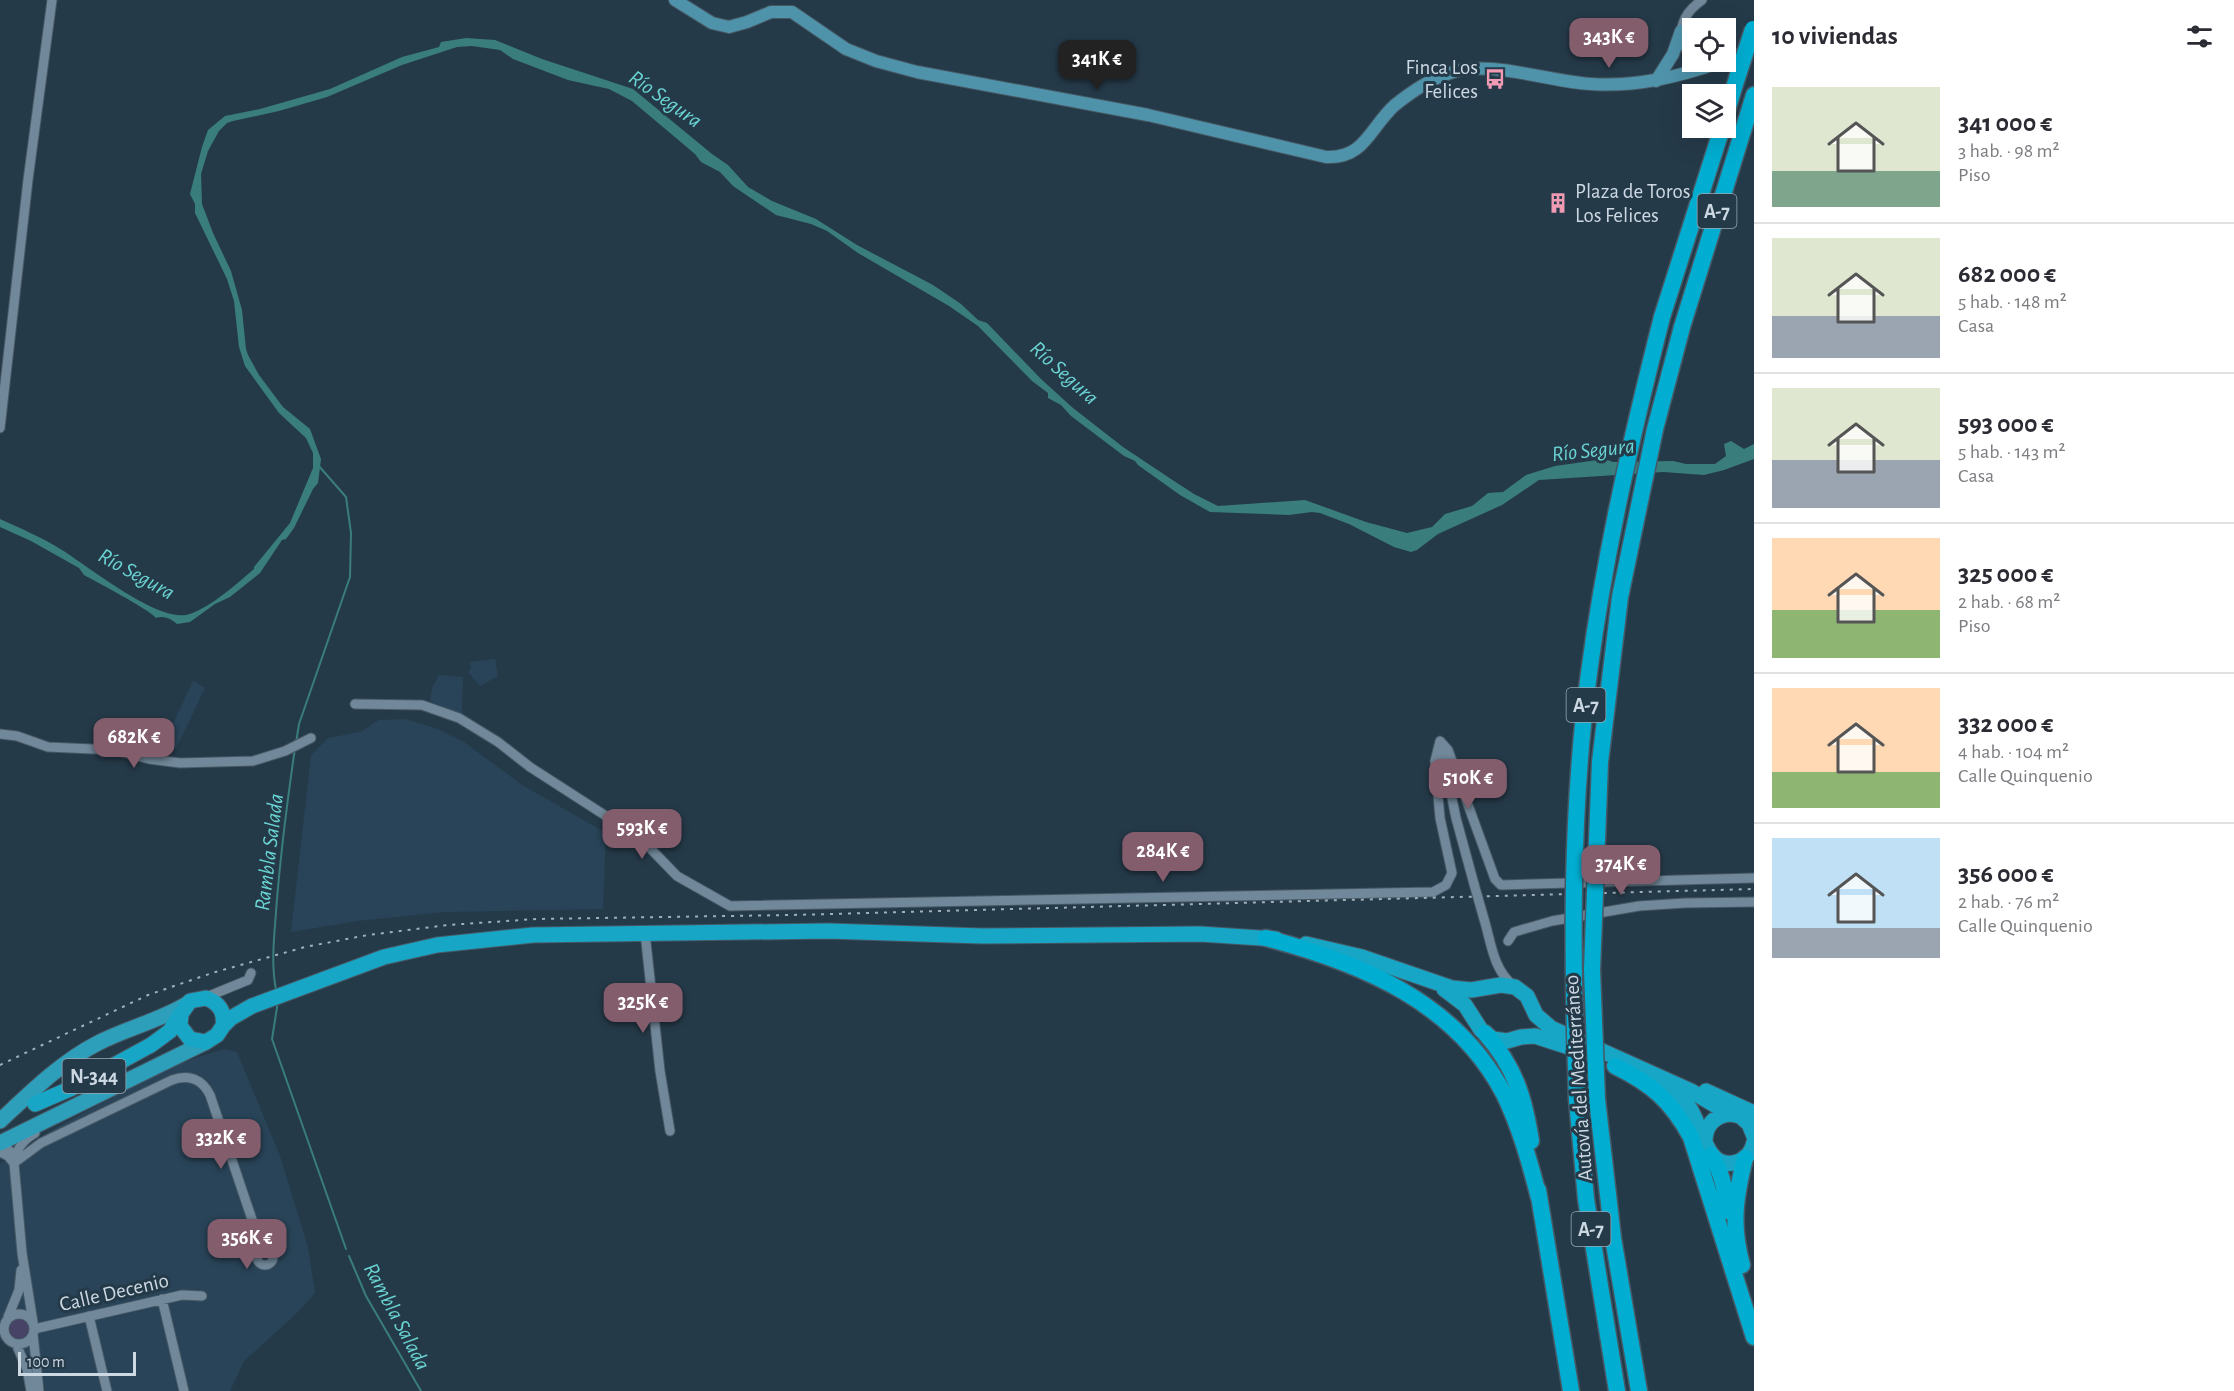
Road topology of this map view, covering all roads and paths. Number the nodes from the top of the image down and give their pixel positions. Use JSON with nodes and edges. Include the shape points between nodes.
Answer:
{"nodes":[{"id":1,"x":52,"y":0,"type":"edge"},
{"id":2,"x":675,"y":0,"type":"edge"},
{"id":3,"x":1702,"y":0,"type":"edge"},
{"id":4,"x":1754,"y":28,"type":"edge"},
{"id":5,"x":1681,"y":31,"type":"junction"},
{"id":6,"x":1682,"y":40,"type":"edge"},
{"id":7,"x":1754,"y":50,"type":"edge"},
{"id":8,"x":1673,"y":54,"type":"junction"},
{"id":9,"x":1736,"y":56,"type":"edge"},
{"id":10,"x":1686,"y":72,"type":"edge"},
{"id":11,"x":1681,"y":74,"type":"junction"},
{"id":12,"x":1656,"y":81,"type":"junction"},
{"id":13,"x":1735,"y":84,"type":"edge"},
{"id":14,"x":1754,"y":95,"type":"edge"},
{"id":15,"x":1719,"y":138,"type":"edge"},
{"id":16,"x":0,"y":428,"type":"edge"},
{"id":17,"x":355,"y":704,"type":"dead end"},
{"id":18,"x":0,"y":734,"type":"edge"},
{"id":19,"x":311,"y":738,"type":"dead end"},
{"id":20,"x":1440,"y":741,"type":"junction"},
{"id":21,"x":1754,"y":878,"type":"edge"},
{"id":22,"x":1754,"y":902,"type":"edge"},
{"id":23,"x":645,"y":933,"type":"junction"},
{"id":24,"x":1266,"y":938,"type":"junction"},
{"id":25,"x":1508,"y":941,"type":"dead end"},
{"id":26,"x":1497,"y":966,"type":"junction"},
{"id":27,"x":251,"y":973,"type":"dead end"},
{"id":28,"x":1433,"y":983,"type":"junction"},
{"id":29,"x":1493,"y":987,"type":"junction"},
{"id":30,"x":1515,"y":987,"type":"junction"},
{"id":31,"x":219,"y":1000,"type":"junction"},
{"id":32,"x":258,"y":1004,"type":"junction"},
{"id":33,"x":1531,"y":1007,"type":"junction"},
{"id":34,"x":184,"y":1009,"type":"junction"},
{"id":35,"x":223,"y":1026,"type":"junction"},
{"id":36,"x":1481,"y":1027,"type":"junction"},
{"id":37,"x":1516,"y":1038,"type":"junction"},
{"id":38,"x":200,"y":1041,"type":"junction"},
{"id":39,"x":151,"y":1045,"type":"junction"},
{"id":40,"x":1615,"y":1066,"type":"junction"},
{"id":41,"x":1649,"y":1071,"type":"junction"},
{"id":42,"x":104,"y":1092,"type":"junction"},
{"id":43,"x":35,"y":1104,"type":"dead end"},
{"id":44,"x":1730,"y":1114,"type":"junction"},
{"id":45,"x":0,"y":1121,"type":"edge"},
{"id":46,"x":660,"y":1128,"type":"dead end"},
{"id":47,"x":1752,"y":1142,"type":"edge"},
{"id":48,"x":0,"y":1145,"type":"edge"},
{"id":49,"x":1708,"y":1148,"type":"junction"},
{"id":50,"x":14,"y":1163,"type":"junction"},
{"id":51,"x":1539,"y":1198,"type":"junction"},
{"id":52,"x":262,"y":1249,"type":"dead end"},
{"id":53,"x":22,"y":1253,"type":"junction"},
{"id":54,"x":1734,"y":1271,"type":"junction"},
{"id":55,"x":202,"y":1296,"type":"dead end"},
{"id":56,"x":162,"y":1299,"type":"junction"},
{"id":57,"x":1754,"y":1312,"type":"edge"},
{"id":58,"x":89,"y":1316,"type":"junction"},
{"id":59,"x":7,"y":1320,"type":"junction"},
{"id":60,"x":34,"y":1328,"type":"junction"},
{"id":61,"x":1754,"y":1337,"type":"edge"},
{"id":62,"x":16,"y":1344,"type":"junction"},
{"id":63,"x":31,"y":1391,"type":"edge"},
{"id":64,"x":39,"y":1391,"type":"edge"},
{"id":65,"x":107,"y":1391,"type":"edge"},
{"id":66,"x":184,"y":1391,"type":"edge"},
{"id":67,"x":1571,"y":1391,"type":"edge"},
{"id":68,"x":1617,"y":1391,"type":"edge"},
{"id":69,"x":1639,"y":1391,"type":"edge"}],
"edges":[{"from":1,"to":16,"type":"street"},
{"from":2,"to":12,"type":"main road","via":[[711,23],[729,27],[771,12],[792,12],[846,49],[876,61],[1148,115],[1326,157],[1346,156],[1359,148],[1395,106],[1440,77],[1462,70],[1498,70],[1589,84]]},
{"from":3,"to":5,"type":"street","via":[[1691,8]]},
{"from":4,"to":13,"type":"highway","bridge":true},
{"from":5,"to":6,"type":"main road"},
{"from":5,"to":8,"type":"main road"},
{"from":7,"to":9,"type":"main road"},
{"from":8,"to":11,"type":"main road"},
{"from":8,"to":12,"type":"main road"},
{"from":10,"to":11,"type":"main road"},
{"from":11,"to":12,"type":"main road"},
{"from":14,"to":69,"type":"highway","name":"Autovía del Mediterráneo","number":"A-7","bridge":true,"via":[[1682,327],[1655,429],[1630,546],[1602,751],[1592,970],[1593,1039],[1613,1238]]},
{"from":15,"to":68,"type":"highway","name":"Autovía del Mediterráneo","number":"A-7","bridge":true,"via":[[1662,317],[1612,525],[1588,676],[1576,821],[1572,969],[1577,1100],[1586,1199]]},
{"from":17,"to":20,"type":"street","via":[[422,705],[459,718],[648,846],[677,876],[730,906],[745,907],[1433,892],[1446,885],[1452,873],[1440,818],[1435,761]]},
{"from":18,"to":19,"type":"street","via":[[48,747],[114,750],[180,764],[253,761]]},
{"from":20,"to":21,"type":"street","via":[[1448,750],[1495,879],[1502,885]]},
{"from":20,"to":26,"type":"street","bridge":true,"via":[[1456,818]]},
{"from":22,"to":25,"type":"street","via":[[1639,906],[1552,921],[1514,932]]},
{"from":23,"to":24,"type":"highway","via":[[828,931]]},
{"from":23,"to":32,"type":"highway","via":[[533,935],[423,947],[384,957]]},
{"from":23,"to":46,"type":"street","via":[[669,1127]]},
{"from":24,"to":28,"type":"highway","via":[[1362,957]]},
{"from":24,"to":51,"type":"highway","via":[[1390,982],[1453,1026],[1483,1061],[1503,1093],[1522,1139]]},
{"from":26,"to":29,"type":"street"},
{"from":26,"to":30,"type":"street"},
{"from":27,"to":31,"type":"street","via":[[248,980]]},
{"from":28,"to":29,"type":"highway","via":[[1466,990]]},
{"from":28,"to":36,"type":"highway","via":[[1459,1000]]},
{"from":29,"to":30,"type":"highway"},
{"from":29,"to":36,"type":"highway","via":[[1478,1002],[1476,1011]]},
{"from":30,"to":33,"type":"highway","via":[[1527,996]]},
{"from":31,"to":32,"type":"highway","via":[[236,1008]]},
{"from":31,"to":34,"type":"highway","via":[[194,999]]},
{"from":31,"to":35,"type":"highway"},
{"from":32,"to":35,"type":"highway"},
{"from":33,"to":37,"type":"highway","via":[[1530,1024]]},
{"from":33,"to":41,"type":"highway","via":[[1555,1030]]},
{"from":34,"to":38,"type":"highway","via":[[182,1030]]},
{"from":34,"to":39,"type":"highway","number":"N-344","via":[[170,1031]]},
{"from":34,"to":45,"type":"main road","via":[[105,1039],[78,1054]]},
{"from":35,"to":38,"type":"highway","via":[[215,1038]]},
{"from":36,"to":37,"type":"highway","via":[[1493,1039]]},
{"from":36,"to":51,"type":"highway","via":[[1510,1066],[1521,1093]]},
{"from":37,"to":40,"type":"highway","via":[[1545,1039]]},
{"from":38,"to":39,"type":"highway","number":"N-344"},
{"from":38,"to":42,"type":"main road"},
{"from":39,"to":43,"type":"highway","number":"N-344"},
{"from":40,"to":49,"type":"highway","via":[[1652,1081],[1681,1099],[1696,1119]]},
{"from":40,"to":54,"type":"highway","via":[[1654,1089],[1683,1122],[1697,1153]]},
{"from":41,"to":44,"type":"highway"},
{"from":41,"to":47,"type":"highway","via":[[1730,1101]]},
{"from":42,"to":48,"type":"main road"},
{"from":42,"to":50,"type":"street","via":[[24,1140]]},
{"from":44,"to":47,"type":"highway","via":[[1745,1119]]},
{"from":44,"to":49,"type":"highway","via":[[1716,1118],[1707,1129]]},
{"from":47,"to":49,"type":"highway","via":[[1738,1162],[1723,1163]]},
{"from":47,"to":57,"type":"highway","via":[[1740,1225]]},
{"from":48,"to":50,"type":"street","via":[[10,1152]]},
{"from":49,"to":54,"type":"highway","via":[[1719,1168],[1726,1196]]},
{"from":50,"to":52,"type":"street","via":[[42,1143],[172,1080],[194,1078],[210,1095]]},
{"from":50,"to":53,"type":"street"},
{"from":51,"to":67,"type":"highway"},
{"from":53,"to":59,"type":"street","via":[[19,1290]]},
{"from":53,"to":60,"type":"street"},
{"from":54,"to":61,"type":"highway"},
{"from":55,"to":56,"type":"street","name":"Calle Decenio"},
{"from":56,"to":58,"type":"street","name":"Calle Decenio"},
{"from":56,"to":66,"type":"street"},
{"from":58,"to":60,"type":"street","name":"Calle Decenio"},
{"from":58,"to":65,"type":"street"},
{"from":59,"to":60,"type":"street","via":[[15,1314],[26,1315]]},
{"from":59,"to":62,"type":"street","via":[[5,1335]]},
{"from":60,"to":62,"type":"street","via":[[25,1343]]},
{"from":60,"to":64,"type":"street"},
{"from":62,"to":63,"type":"street"}]}
